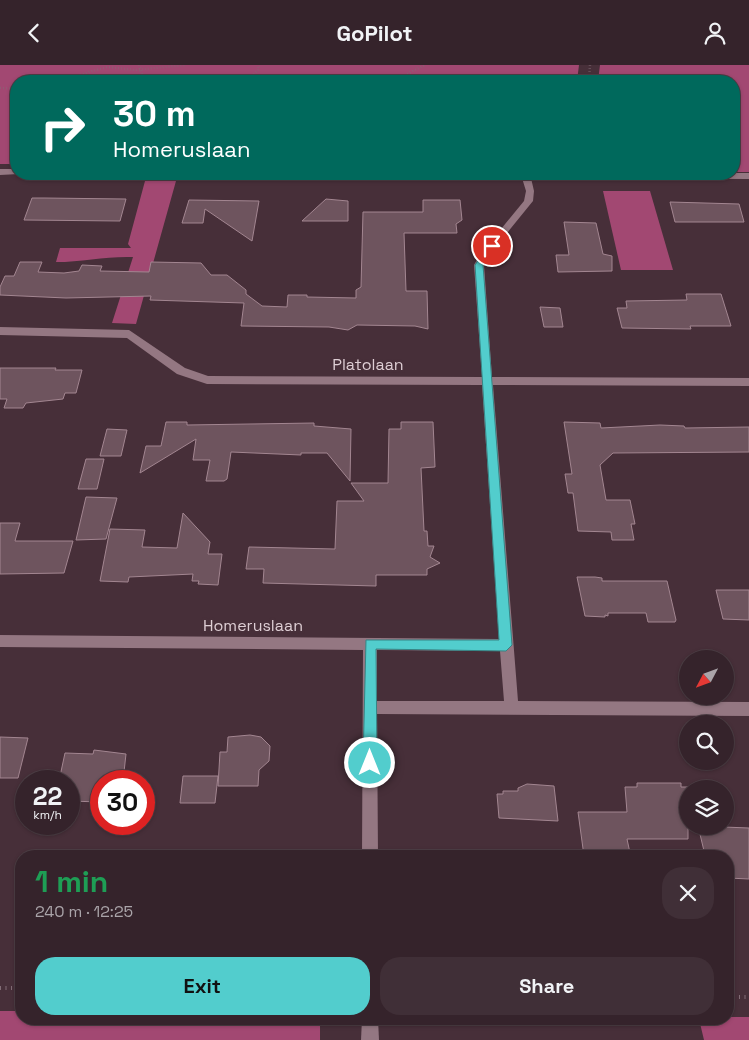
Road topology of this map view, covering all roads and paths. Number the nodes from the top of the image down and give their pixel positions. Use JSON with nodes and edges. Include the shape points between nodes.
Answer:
{"nodes":[{"id":1,"x":139,"y":65,"type":"edge"},
{"id":2,"x":186,"y":65,"type":"edge"},
{"id":3,"x":425,"y":65,"type":"edge"},
{"id":4,"x":140,"y":69,"type":"junction"},
{"id":5,"x":78,"y":75,"type":"edge"},
{"id":6,"x":142,"y":75,"type":"edge"},
{"id":7,"x":405,"y":75,"type":"edge"},
{"id":8,"x":527,"y":180,"type":"edge"},
{"id":9,"x":0,"y":331,"type":"edge"},
{"id":10,"x":488,"y":381,"type":"junction"},
{"id":11,"x":749,"y":382,"type":"edge"},
{"id":12,"x":0,"y":641,"type":"edge"},
{"id":13,"x":370,"y":643,"type":"junction"},
{"id":14,"x":506,"y":645,"type":"junction"},
{"id":15,"x":370,"y":707,"type":"junction"},
{"id":16,"x":512,"y":707,"type":"junction"},
{"id":17,"x":749,"y":709,"type":"edge"},
{"id":18,"x":370,"y":850,"type":"edge"},
{"id":19,"x":0,"y":988,"type":"edge"},
{"id":20,"x":15,"y":988,"type":"edge"},
{"id":21,"x":734,"y":997,"type":"edge"},
{"id":22,"x":749,"y":997,"type":"edge"},
{"id":23,"x":370,"y":1025,"type":"edge"},
{"id":24,"x":370,"y":1040,"type":"edge"}],
"edges":[{"from":1,"to":4,"type":"path"},
{"from":2,"to":4,"type":"path"},
{"from":3,"to":7,"type":"path"},
{"from":4,"to":5,"type":"path","via":[[107,67]]},
{"from":4,"to":6,"type":"path"},
{"from":8,"to":10,"type":"street","via":[[528,201],[479,265]]},
{"from":9,"to":10,"type":"street","name":"Platolaan","via":[[129,334],[181,371],[206,380]]},
{"from":10,"to":11,"type":"street","name":"Platolaan"},
{"from":10,"to":14,"type":"street"},
{"from":12,"to":13,"type":"street","name":"Homeruslaan"},
{"from":13,"to":14,"type":"street","name":"Homeruslaan"},
{"from":13,"to":15,"type":"street"},
{"from":14,"to":16,"type":"street"},
{"from":15,"to":16,"type":"street"},
{"from":15,"to":18,"type":"street"},
{"from":16,"to":17,"type":"street"},
{"from":19,"to":20,"type":"path"},
{"from":21,"to":22,"type":"path"},
{"from":23,"to":24,"type":"street"}]}
